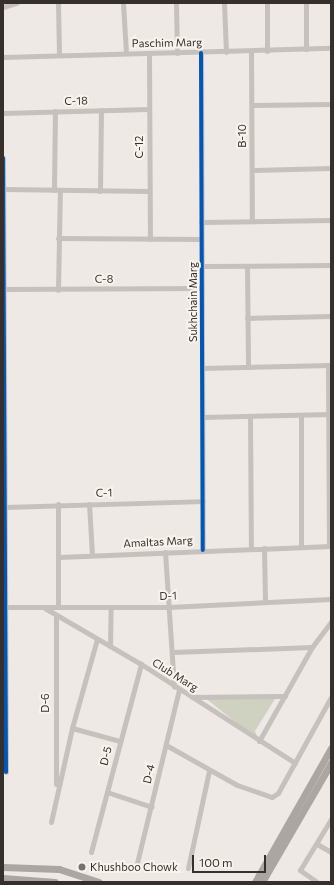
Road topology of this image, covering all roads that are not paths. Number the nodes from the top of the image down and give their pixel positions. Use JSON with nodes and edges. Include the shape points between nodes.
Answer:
{"nodes":[{"id":1,"x":16,"y":3,"type":"edge"},
{"id":2,"x":58,"y":3,"type":"edge"},
{"id":3,"x":124,"y":3,"type":"edge"},
{"id":4,"x":176,"y":3,"type":"edge"},
{"id":5,"x":224,"y":3,"type":"edge"},
{"id":6,"x":266,"y":3,"type":"edge"},
{"id":7,"x":306,"y":3,"type":"edge"},
{"id":8,"x":10,"y":4,"type":"edge"},
{"id":9,"x":3,"y":7,"type":"edge"},
{"id":10,"x":331,"y":48,"type":"edge"},
{"id":11,"x":306,"y":49,"type":"junction"},
{"id":12,"x":252,"y":51,"type":"junction"},
{"id":13,"x":267,"y":51,"type":"junction"},
{"id":14,"x":226,"y":52,"type":"junction"},
{"id":15,"x":177,"y":53,"type":"junction"},
{"id":16,"x":202,"y":53,"type":"junction"},
{"id":17,"x":126,"y":54,"type":"junction"},
{"id":18,"x":149,"y":54,"type":"junction"},
{"id":19,"x":59,"y":55,"type":"junction"},
{"id":20,"x":3,"y":57,"type":"edge"},
{"id":21,"x":331,"y":104,"type":"edge"},
{"id":22,"x":252,"y":105,"type":"junction"},
{"id":23,"x":149,"y":109,"type":"junction"},
{"id":24,"x":101,"y":110,"type":"junction"},
{"id":25,"x":55,"y":112,"type":"junction"},
{"id":26,"x":3,"y":113,"type":"edge"},
{"id":27,"x":3,"y":158,"type":"edge"},
{"id":28,"x":331,"y":168,"type":"edge"},
{"id":29,"x":252,"y":170,"type":"junction"},
{"id":30,"x":4,"y":189,"type":"edge"},
{"id":31,"x":57,"y":190,"type":"junction"},
{"id":32,"x":100,"y":191,"type":"junction"},
{"id":33,"x":149,"y":191,"type":"junction"},
{"id":34,"x":331,"y":220,"type":"edge"},
{"id":35,"x":252,"y":221,"type":"junction"},
{"id":36,"x":201,"y":222,"type":"junction"},
{"id":37,"x":58,"y":238,"type":"junction"},
{"id":38,"x":150,"y":239,"type":"junction"},
{"id":39,"x":201,"y":239,"type":"junction"},
{"id":40,"x":331,"y":265,"type":"edge"},
{"id":41,"x":202,"y":266,"type":"junction"},
{"id":42,"x":247,"y":266,"type":"junction"},
{"id":43,"x":202,"y":288,"type":"junction"},
{"id":44,"x":4,"y":289,"type":"edge"},
{"id":45,"x":58,"y":290,"type":"junction"},
{"id":46,"x":331,"y":316,"type":"edge"},
{"id":47,"x":247,"y":318,"type":"junction"},
{"id":48,"x":329,"y":365,"type":"edge"},
{"id":49,"x":248,"y":367,"type":"junction"},
{"id":50,"x":202,"y":368,"type":"junction"},
{"id":51,"x":4,"y":411,"type":"edge"},
{"id":52,"x":330,"y":414,"type":"edge"},
{"id":53,"x":301,"y":415,"type":"junction"},
{"id":54,"x":250,"y":416,"type":"junction"},
{"id":55,"x":202,"y":417,"type":"junction"},
{"id":56,"x":4,"y":453,"type":"edge"},
{"id":57,"x":203,"y":501,"type":"junction"},
{"id":58,"x":58,"y":504,"type":"junction"},
{"id":59,"x":89,"y":504,"type":"junction"},
{"id":60,"x":5,"y":507,"type":"junction"},
{"id":61,"x":330,"y":546,"type":"edge"},
{"id":62,"x":251,"y":548,"type":"junction"},
{"id":63,"x":264,"y":548,"type":"junction"},
{"id":64,"x":301,"y":548,"type":"junction"},
{"id":65,"x":203,"y":550,"type":"junction"},
{"id":66,"x":165,"y":552,"type":"junction"},
{"id":67,"x":92,"y":556,"type":"junction"},
{"id":68,"x":59,"y":557,"type":"junction"},
{"id":69,"x":331,"y":599,"type":"edge"},
{"id":70,"x":265,"y":602,"type":"junction"},
{"id":71,"x":5,"y":607,"type":"junction"},
{"id":72,"x":43,"y":607,"type":"junction"},
{"id":73,"x":58,"y":607,"type":"junction"},
{"id":74,"x":112,"y":607,"type":"junction"},
{"id":75,"x":169,"y":607,"type":"junction"},
{"id":76,"x":56,"y":615,"type":"junction"},
{"id":77,"x":331,"y":622,"type":"edge"},
{"id":78,"x":4,"y":633,"type":"edge"},
{"id":79,"x":97,"y":639,"type":"junction"},
{"id":80,"x":110,"y":646,"type":"junction"},
{"id":81,"x":312,"y":647,"type":"junction"},
{"id":82,"x":172,"y":652,"type":"junction"},
{"id":83,"x":140,"y":664,"type":"junction"},
{"id":84,"x":177,"y":688,"type":"junction"},
{"id":85,"x":285,"y":696,"type":"junction"},
{"id":86,"x":192,"y":697,"type":"junction"},
{"id":87,"x":331,"y":697,"type":"edge"},
{"id":88,"x":72,"y":728,"type":"junction"},
{"id":89,"x":120,"y":741,"type":"junction"},
{"id":90,"x":259,"y":741,"type":"junction"},
{"id":91,"x":166,"y":745,"type":"junction"},
{"id":92,"x":331,"y":748,"type":"edge"},
{"id":93,"x":295,"y":763,"type":"junction"},
{"id":94,"x":331,"y":763,"type":"edge"},
{"id":95,"x":209,"y":770,"type":"junction"},
{"id":96,"x":6,"y":772,"type":"dead end"},
{"id":97,"x":56,"y":791,"type":"junction"},
{"id":98,"x":107,"y":792,"type":"junction"},
{"id":99,"x":152,"y":807,"type":"junction"},
{"id":100,"x":331,"y":819,"type":"edge"},
{"id":101,"x":52,"y":822,"type":"dead end"},
{"id":102,"x":317,"y":844,"type":"junction"},
{"id":103,"x":91,"y":852,"type":"dead end"},
{"id":104,"x":331,"y":852,"type":"edge"},
{"id":105,"x":137,"y":863,"type":"dead end"},
{"id":106,"x":3,"y":867,"type":"edge"},
{"id":107,"x":188,"y":868,"type":"dead end"},
{"id":108,"x":3,"y":878,"type":"edge"},
{"id":109,"x":55,"y":882,"type":"edge"},
{"id":110,"x":99,"y":882,"type":"edge"},
{"id":111,"x":255,"y":882,"type":"edge"},
{"id":112,"x":262,"y":882,"type":"edge"},
{"id":113,"x":317,"y":882,"type":"edge"}],
"edges":[{"from":1,"to":8,"type":"street"},
{"from":2,"to":19,"type":"street"},
{"from":3,"to":17,"type":"street"},
{"from":4,"to":15,"type":"street"},
{"from":5,"to":14,"type":"street"},
{"from":6,"to":13,"type":"street"},
{"from":7,"to":11,"type":"street"},
{"from":8,"to":9,"type":"street"},
{"from":10,"to":11,"type":"street","name":"Paschim Marg"},
{"from":11,"to":13,"type":"street","name":"Paschim Marg"},
{"from":12,"to":13,"type":"street","name":"Paschim Marg"},
{"from":12,"to":14,"type":"street","name":"Paschim Marg"},
{"from":12,"to":22,"type":"street","name":"B-10"},
{"from":14,"to":16,"type":"street","name":"Paschim Marg"},
{"from":15,"to":16,"type":"street","name":"Paschim Marg"},
{"from":15,"to":18,"type":"street","name":"Paschim Marg"},
{"from":16,"to":36,"type":"street","name":"Sukhchain Marg"},
{"from":17,"to":18,"type":"street","name":"Paschim Marg"},
{"from":17,"to":19,"type":"street","name":"Paschim Marg"},
{"from":18,"to":23,"type":"street","name":"C-12"},
{"from":19,"to":20,"type":"street","name":"Paschim Marg"},
{"from":21,"to":22,"type":"street"},
{"from":22,"to":29,"type":"street","name":"B-10"},
{"from":23,"to":24,"type":"street","name":"C-18"},
{"from":23,"to":33,"type":"street","name":"C-12"},
{"from":24,"to":25,"type":"street","name":"C-18"},
{"from":24,"to":32,"type":"street"},
{"from":25,"to":26,"type":"street","name":"C-18"},
{"from":25,"to":31,"type":"street"},
{"from":27,"to":30,"type":"street"},
{"from":28,"to":29,"type":"street"},
{"from":29,"to":35,"type":"street","name":"B-10"},
{"from":30,"to":31,"type":"street"},
{"from":30,"to":44,"type":"street"},
{"from":31,"to":32,"type":"street"},
{"from":31,"to":37,"type":"street"},
{"from":32,"to":33,"type":"street"},
{"from":33,"to":38,"type":"street","name":"C-12"},
{"from":34,"to":35,"type":"street"},
{"from":35,"to":36,"type":"street"},
{"from":36,"to":39,"type":"street","name":"Sukhchain Marg"},
{"from":37,"to":38,"type":"street"},
{"from":37,"to":45,"type":"street"},
{"from":38,"to":39,"type":"street"},
{"from":39,"to":41,"type":"street","name":"Sukhchain Marg"},
{"from":40,"to":42,"type":"street"},
{"from":41,"to":42,"type":"street"},
{"from":41,"to":43,"type":"street","name":"Sukhchain Marg"},
{"from":42,"to":47,"type":"street"},
{"from":43,"to":45,"type":"street","name":"C-8"},
{"from":43,"to":50,"type":"street","name":"Sukhchain Marg"},
{"from":44,"to":45,"type":"street","name":"C-8"},
{"from":44,"to":51,"type":"street"},
{"from":46,"to":47,"type":"street"},
{"from":47,"to":49,"type":"street"},
{"from":48,"to":49,"type":"street"},
{"from":48,"to":52,"type":"street"},
{"from":49,"to":50,"type":"street"},
{"from":50,"to":55,"type":"street","name":"Sukhchain Marg"},
{"from":51,"to":56,"type":"street"},
{"from":52,"to":53,"type":"street"},
{"from":52,"to":61,"type":"street"},
{"from":53,"to":54,"type":"street"},
{"from":53,"to":64,"type":"street"},
{"from":54,"to":55,"type":"street"},
{"from":54,"to":62,"type":"street"},
{"from":55,"to":57,"type":"street","name":"Sukhchain Marg"},
{"from":56,"to":60,"type":"street"},
{"from":57,"to":59,"type":"street","name":"C-1"},
{"from":57,"to":65,"type":"street","name":"Sukhchain Marg"},
{"from":58,"to":59,"type":"street","name":"C-1"},
{"from":58,"to":60,"type":"street","name":"C-1"},
{"from":58,"to":68,"type":"street"},
{"from":59,"to":67,"type":"street"},
{"from":60,"to":71,"type":"street"},
{"from":61,"to":64,"type":"street","name":"Amaltas Marg"},
{"from":62,"to":63,"type":"street","name":"Amaltas Marg"},
{"from":62,"to":65,"type":"street","name":"Amaltas Marg"},
{"from":63,"to":64,"type":"street","name":"Amaltas Marg"},
{"from":63,"to":70,"type":"street"},
{"from":65,"to":66,"type":"street","name":"Amaltas Marg"},
{"from":66,"to":67,"type":"street","name":"Amaltas Marg"},
{"from":66,"to":75,"type":"street","name":"D-4"},
{"from":67,"to":68,"type":"street","name":"Amaltas Marg"},
{"from":68,"to":73,"type":"street"},
{"from":69,"to":70,"type":"street","name":"D-1"},
{"from":70,"to":75,"type":"street","name":"D-1"},
{"from":71,"to":72,"type":"street","name":"D-1"},
{"from":71,"to":78,"type":"street"},
{"from":72,"to":73,"type":"street","name":"D-1"},
{"from":72,"to":76,"type":"street","name":"Club Marg"},
{"from":73,"to":74,"type":"street","name":"D-1"},
{"from":74,"to":75,"type":"street","name":"D-1"},
{"from":74,"to":80,"type":"street"},
{"from":75,"to":82,"type":"street","name":"D-4"},
{"from":76,"to":79,"type":"street","name":"Club Marg"},
{"from":76,"to":97,"type":"street","name":"D-6"},
{"from":77,"to":81,"type":"street"},
{"from":78,"to":96,"type":"street"},
{"from":79,"to":80,"type":"street","name":"Club Marg"},
{"from":79,"to":88,"type":"street","name":"D-6"},
{"from":80,"to":83,"type":"street","name":"Club Marg"},
{"from":81,"to":82,"type":"street"},
{"from":81,"to":85,"type":"street"},
{"from":82,"to":84,"type":"street","name":"D-4"},
{"from":83,"to":84,"type":"street","name":"Club Marg"},
{"from":83,"to":89,"type":"street","name":"D-5"},
{"from":84,"to":86,"type":"street","name":"Club Marg"},
{"from":84,"to":91,"type":"street","name":"D-4"},
{"from":85,"to":86,"type":"street"},
{"from":85,"to":90,"type":"street"},
{"from":86,"to":90,"type":"street","name":"Club Marg"},
{"from":87,"to":93,"type":"street"},
{"from":88,"to":89,"type":"street"},
{"from":88,"to":97,"type":"street","name":"D-6"},
{"from":89,"to":98,"type":"street","name":"D-5"},
{"from":90,"to":93,"type":"street","name":"Club Marg"},
{"from":91,"to":95,"type":"street"},
{"from":91,"to":99,"type":"street","name":"D-4"},
{"from":92,"to":111,"type":"main road"},
{"from":93,"to":95,"type":"street","via":[[278,793],[268,797]]},
{"from":94,"to":112,"type":"main road"},
{"from":95,"to":107,"type":"street"},
{"from":97,"to":101,"type":"street","name":"D-6"},
{"from":98,"to":99,"type":"street"},
{"from":98,"to":103,"type":"street","name":"D-5"},
{"from":99,"to":105,"type":"street","name":"D-4"},
{"from":100,"to":102,"type":"street"},
{"from":102,"to":104,"type":"street"},
{"from":102,"to":113,"type":"street","via":[[300,871]]},
{"from":106,"to":110,"type":"main road","via":[[59,869]]},
{"from":108,"to":109,"type":"main road"}]}
